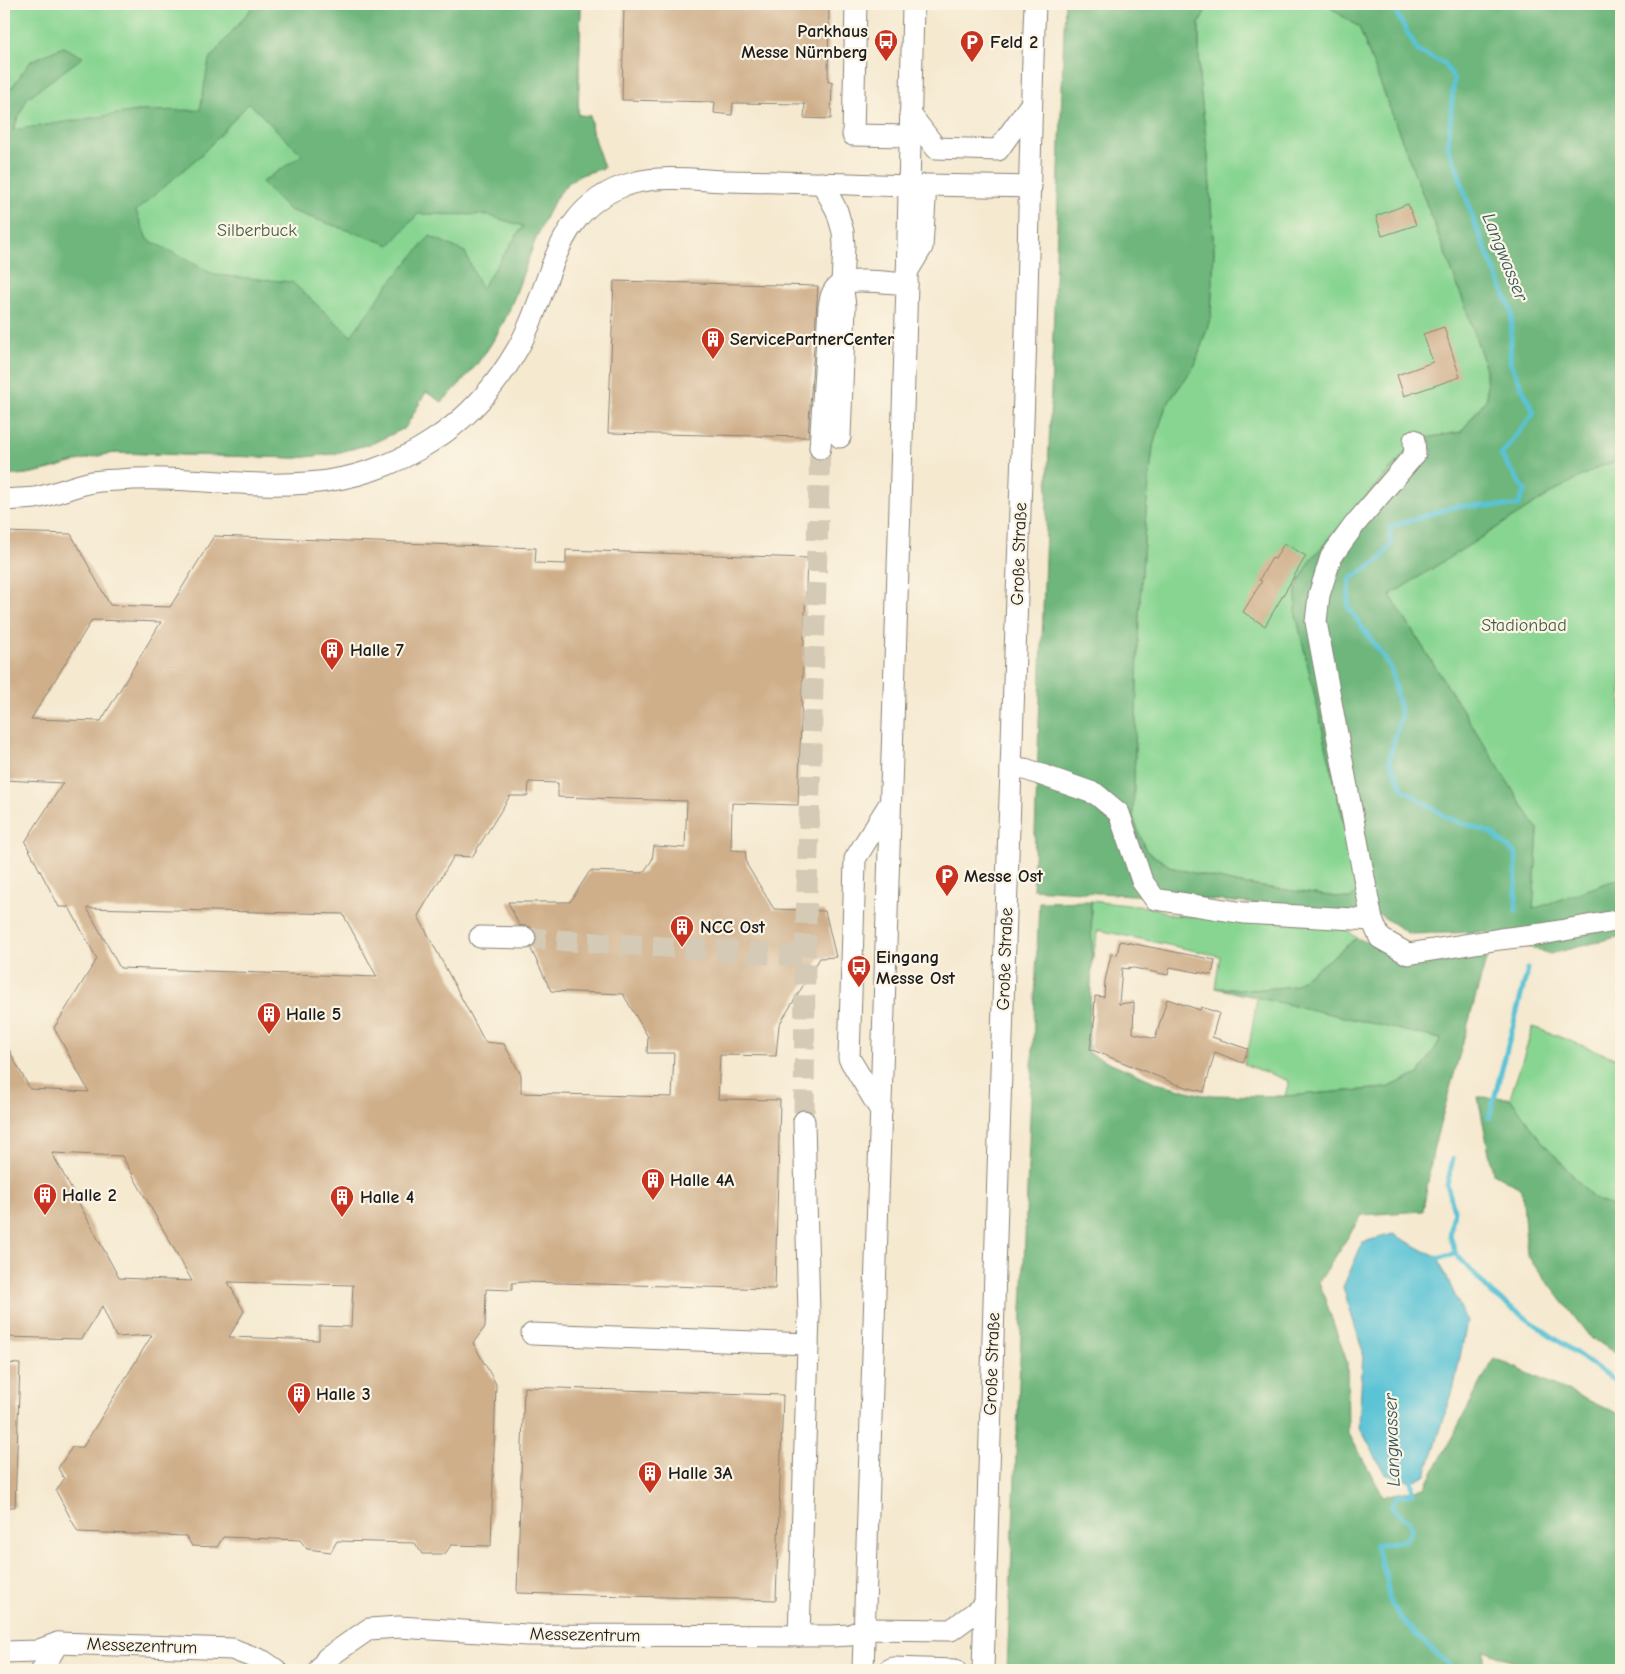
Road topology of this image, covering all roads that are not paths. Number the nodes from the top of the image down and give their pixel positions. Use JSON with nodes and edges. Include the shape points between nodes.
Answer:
{"nodes":[{"id":1,"x":856,"y":4,"type":"edge"},
{"id":2,"x":913,"y":4,"type":"edge"},
{"id":3,"x":1035,"y":4,"type":"edge"},
{"id":4,"x":1031,"y":104,"type":"junction"},
{"id":5,"x":910,"y":114,"type":"junction"},
{"id":6,"x":909,"y":136,"type":"junction"},
{"id":7,"x":822,"y":183,"type":"junction"},
{"id":8,"x":908,"y":186,"type":"junction"},
{"id":9,"x":1031,"y":187,"type":"junction"},
{"id":10,"x":907,"y":278,"type":"junction"},
{"id":11,"x":842,"y":283,"type":"junction"},
{"id":12,"x":840,"y":436,"type":"tunnel mouth"},
{"id":13,"x":1414,"y":440,"type":"dead end"},
{"id":14,"x":820,"y":448,"type":"tunnel mouth"},
{"id":15,"x":4,"y":500,"type":"edge"},
{"id":16,"x":1011,"y":769,"type":"junction"},
{"id":17,"x":890,"y":803,"type":"junction"},
{"id":18,"x":1372,"y":920,"type":"junction"},
{"id":19,"x":1621,"y":920,"type":"edge"},
{"id":20,"x":480,"y":936,"type":"dead end"},
{"id":21,"x":525,"y":938,"type":"tunnel mouth"},
{"id":22,"x":881,"y":1111,"type":"junction"},
{"id":23,"x":804,"y":1121,"type":"tunnel mouth"},
{"id":24,"x":532,"y":1334,"type":"dead end"},
{"id":25,"x":808,"y":1344,"type":"junction"},
{"id":26,"x":985,"y":1605,"type":"junction"},
{"id":27,"x":865,"y":1629,"type":"junction"},
{"id":28,"x":799,"y":1636,"type":"junction"},
{"id":29,"x":58,"y":1643,"type":"junction"},
{"id":30,"x":4,"y":1652,"type":"edge"},
{"id":31,"x":42,"y":1670,"type":"edge"},
{"id":32,"x":276,"y":1670,"type":"edge"},
{"id":33,"x":319,"y":1670,"type":"edge"},
{"id":34,"x":863,"y":1670,"type":"edge"},
{"id":35,"x":889,"y":1670,"type":"edge"},
{"id":36,"x":955,"y":1670,"type":"edge"},
{"id":37,"x":983,"y":1670,"type":"edge"}],
"edges":[{"from":1,"to":6,"type":"lane","via":[[853,135]]},
{"from":2,"to":5,"type":"lane"},
{"from":3,"to":4,"type":"lane","name":"Große Straße"},
{"from":4,"to":5,"type":"lane","via":[[998,150],[936,148]]},
{"from":4,"to":9,"type":"lane","name":"Große Straße"},
{"from":5,"to":6,"type":"lane"},
{"from":6,"to":8,"type":"lane"},
{"from":7,"to":8,"type":"lane"},
{"from":7,"to":11,"type":"lane","via":[[843,232]]},
{"from":7,"to":15,"type":"lane","via":[[655,179],[616,188],[598,198],[584,209],[563,237],[533,317],[496,383],[433,441],[395,462],[345,477],[308,483],[144,478],[92,482],[36,498]]},
{"from":8,"to":10,"type":"lane"},
{"from":9,"to":10,"type":"lane","via":[[926,184],[922,247]]},
{"from":9,"to":16,"type":"lane","name":"Große Straße"},
{"from":10,"to":11,"type":"lane"},
{"from":10,"to":17,"type":"lane"},
{"from":11,"to":12,"type":"lane","via":[[845,306]]},
{"from":11,"to":14,"type":"lane","via":[[832,294],[829,307]]},
{"from":13,"to":18,"type":"lane","via":[[1415,454],[1331,557],[1319,595],[1316,622]]},
{"from":16,"to":18,"type":"lane","via":[[1026,769],[1096,794],[1119,813],[1142,881],[1155,899],[1244,913]]},
{"from":16,"to":26,"type":"lane","name":"Große Straße"},
{"from":17,"to":22,"type":"lane"},
{"from":17,"to":22,"type":"lane","via":[[855,859],[849,1058]]},
{"from":18,"to":19,"type":"lane","via":[[1380,938],[1408,954]]},
{"from":20,"to":21,"type":"lane"},
{"from":22,"to":27,"type":"lane"},
{"from":23,"to":25,"type":"lane"},
{"from":24,"to":25,"type":"lane"},
{"from":25,"to":28,"type":"lane"},
{"from":26,"to":27,"type":"lane","name":"Messezentrum","via":[[950,1630]]},
{"from":26,"to":37,"type":"lane","name":"Große Straße"},
{"from":27,"to":28,"type":"lane","name":"Messezentrum","via":[[850,1635]]},
{"from":27,"to":34,"type":"lane"},
{"from":28,"to":33,"type":"lane","name":"Messezentrum","via":[[526,1644],[399,1627],[369,1628],[328,1658]]},
{"from":29,"to":30,"type":"lane","name":"Messezentrum","via":[[36,1651]]},
{"from":29,"to":31,"type":"lane"},
{"from":29,"to":32,"type":"lane","name":"Messezentrum","via":[[232,1649],[263,1661]]},
{"from":35,"to":36,"type":"lane"}]}
